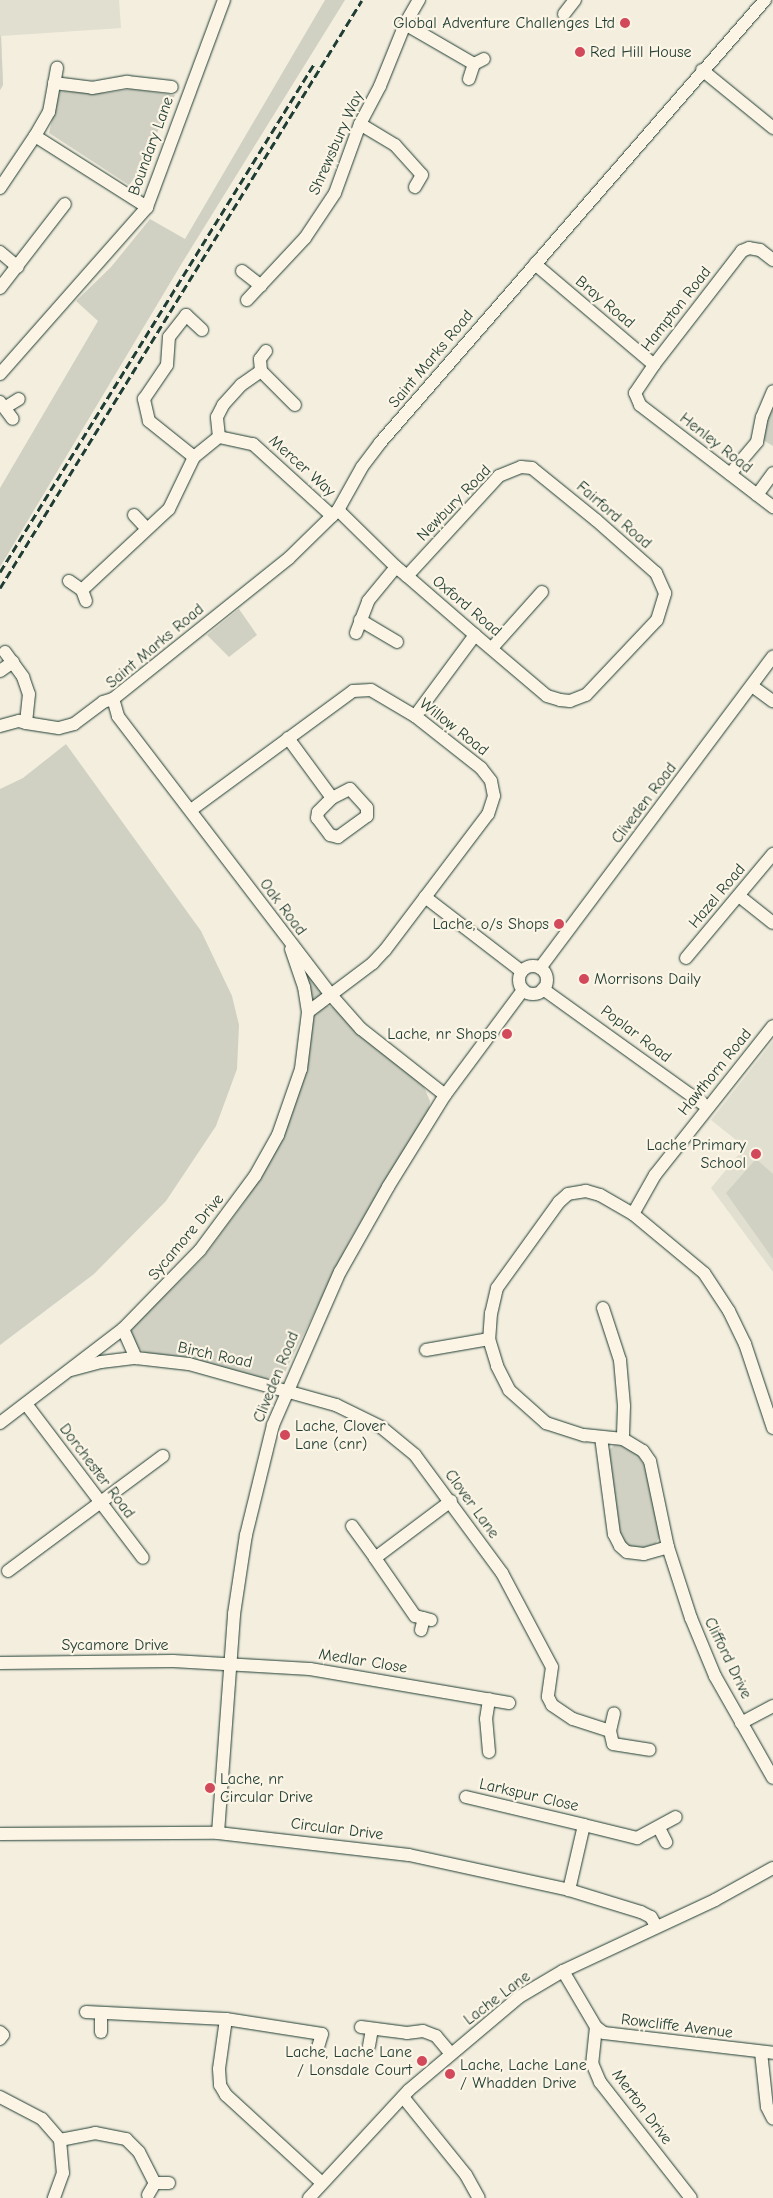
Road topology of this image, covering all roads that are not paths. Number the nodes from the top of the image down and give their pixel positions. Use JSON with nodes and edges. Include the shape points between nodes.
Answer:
{"nodes":[{"id":1,"x":224,"y":0,"type":"edge"},
{"id":2,"x":419,"y":0,"type":"edge"},
{"id":3,"x":575,"y":0,"type":"edge"},
{"id":4,"x":757,"y":3,"type":"edge"},
{"id":5,"x":564,"y":14,"type":"dead end"},
{"id":6,"x":405,"y":24,"type":"junction"},
{"id":7,"x":57,"y":68,"type":"dead end"},
{"id":8,"x":702,"y":70,"type":"junction"},
{"id":9,"x":469,"y":79,"type":"dead end"},
{"id":10,"x":164,"y":81,"type":"dead end"},
{"id":11,"x":54,"y":83,"type":"junction"},
{"id":12,"x":360,"y":124,"type":"junction"},
{"id":13,"x":773,"y":128,"type":"edge"},
{"id":14,"x":35,"y":136,"type":"junction"},
{"id":15,"x":435,"y":169,"type":"dead end"},
{"id":16,"x":422,"y":174,"type":"junction"},
{"id":17,"x":415,"y":187,"type":"dead end"},
{"id":18,"x":0,"y":188,"type":"edge"},
{"id":19,"x":65,"y":204,"type":"dead end"},
{"id":20,"x":147,"y":207,"type":"junction"},
{"id":21,"x":0,"y":252,"type":"edge"},
{"id":22,"x":773,"y":260,"type":"edge"},
{"id":23,"x":535,"y":264,"type":"junction"},
{"id":24,"x":18,"y":267,"type":"junction"},
{"id":25,"x":242,"y":271,"type":"dead end"},
{"id":26,"x":261,"y":286,"type":"junction"},
{"id":27,"x":0,"y":288,"type":"edge"},
{"id":28,"x":247,"y":300,"type":"dead end"},
{"id":29,"x":202,"y":330,"type":"dead end"},
{"id":30,"x":266,"y":351,"type":"dead end"},
{"id":31,"x":654,"y":365,"type":"junction"},
{"id":32,"x":261,"y":371,"type":"junction"},
{"id":33,"x":0,"y":374,"type":"edge"},
{"id":34,"x":773,"y":391,"type":"edge"},
{"id":35,"x":19,"y":399,"type":"dead end"},
{"id":36,"x":3,"y":405,"type":"edge"},
{"id":37,"x":295,"y":405,"type":"dead end"},
{"id":38,"x":640,"y":405,"type":"joint"},
{"id":39,"x":13,"y":419,"type":"dead end"},
{"id":40,"x":219,"y":438,"type":"junction"},
{"id":41,"x":194,"y":457,"type":"junction"},
{"id":42,"x":532,"y":468,"type":"joint"},
{"id":43,"x":773,"y":473,"type":"edge"},
{"id":44,"x":730,"y":474,"type":"junction"},
{"id":45,"x":757,"y":495,"type":"junction"},
{"id":46,"x":773,"y":507,"type":"edge"},
{"id":47,"x":335,"y":513,"type":"junction"},
{"id":48,"x":134,"y":515,"type":"dead end"},
{"id":49,"x":146,"y":528,"type":"junction"},
{"id":50,"x":396,"y":566,"type":"junction"},
{"id":51,"x":407,"y":576,"type":"junction"},
{"id":52,"x":69,"y":581,"type":"dead end"},
{"id":53,"x":542,"y":592,"type":"dead end"},
{"id":54,"x":360,"y":620,"type":"junction"},
{"id":55,"x":356,"y":633,"type":"dead end"},
{"id":56,"x":475,"y":635,"type":"junction"},
{"id":57,"x":398,"y":642,"type":"dead end"},
{"id":58,"x":492,"y":648,"type":"junction"},
{"id":59,"x":773,"y":656,"type":"edge"},
{"id":60,"x":0,"y":671,"type":"edge"},
{"id":61,"x":752,"y":686,"type":"junction"},
{"id":62,"x":586,"y":695,"type":"joint"},
{"id":63,"x":113,"y":699,"type":"junction"},
{"id":64,"x":773,"y":701,"type":"edge"},
{"id":65,"x":118,"y":716,"type":"joint"},
{"id":66,"x":415,"y":716,"type":"junction"},
{"id":67,"x":26,"y":723,"type":"junction"},
{"id":68,"x":0,"y":726,"type":"edge"},
{"id":69,"x":288,"y":738,"type":"junction"},
{"id":70,"x":332,"y":798,"type":"dead end"},
{"id":71,"x":191,"y":810,"type":"junction"},
{"id":72,"x":773,"y":854,"type":"edge"},
{"id":73,"x":740,"y":896,"type":"junction"},
{"id":74,"x":425,"y":897,"type":"junction"},
{"id":75,"x":773,"y":923,"type":"edge"},
{"id":76,"x":287,"y":940,"type":"junction"},
{"id":77,"x":686,"y":958,"type":"dead end"},
{"id":78,"x":540,"y":968,"type":"junction"},
{"id":79,"x":521,"y":971,"type":"junction"},
{"id":80,"x":543,"y":989,"type":"junction"},
{"id":81,"x":523,"y":990,"type":"junction"},
{"id":82,"x":331,"y":995,"type":"junction"},
{"id":83,"x":308,"y":1012,"type":"junction"},
{"id":84,"x":773,"y":1026,"type":"edge"},
{"id":85,"x":445,"y":1095,"type":"junction"},
{"id":86,"x":707,"y":1107,"type":"junction"},
{"id":87,"x":633,"y":1214,"type":"junction"},
{"id":88,"x":604,"y":1308,"type":"dead end"},
{"id":89,"x":123,"y":1329,"type":"junction"},
{"id":90,"x":489,"y":1339,"type":"junction"},
{"id":91,"x":426,"y":1349,"type":"dead end"},
{"id":92,"x":136,"y":1358,"type":"junction"},
{"id":93,"x":70,"y":1370,"type":"junction"},
{"id":94,"x":286,"y":1389,"type":"junction"},
{"id":95,"x":26,"y":1404,"type":"junction"},
{"id":96,"x":0,"y":1423,"type":"edge"},
{"id":97,"x":773,"y":1426,"type":"edge"},
{"id":98,"x":601,"y":1437,"type":"junction"},
{"id":99,"x":623,"y":1438,"type":"junction"},
{"id":100,"x":163,"y":1456,"type":"dead end"},
{"id":101,"x":99,"y":1501,"type":"junction"},
{"id":102,"x":451,"y":1501,"type":"junction"},
{"id":103,"x":352,"y":1526,"type":"dead end"},
{"id":104,"x":668,"y":1546,"type":"junction"},
{"id":105,"x":142,"y":1558,"type":"dead end"},
{"id":106,"x":375,"y":1558,"type":"junction"},
{"id":107,"x":8,"y":1571,"type":"dead end"},
{"id":108,"x":425,"y":1623,"type":"dead end"},
{"id":109,"x":0,"y":1663,"type":"edge"},
{"id":110,"x":230,"y":1665,"type":"junction"},
{"id":111,"x":489,"y":1699,"type":"junction"},
{"id":112,"x":509,"y":1703,"type":"dead end"},
{"id":113,"x":773,"y":1706,"type":"edge"},
{"id":114,"x":614,"y":1713,"type":"dead end"},
{"id":115,"x":741,"y":1723,"type":"junction"},
{"id":116,"x":610,"y":1731,"type":"junction"},
{"id":117,"x":650,"y":1750,"type":"dead end"},
{"id":118,"x":489,"y":1752,"type":"dead end"},
{"id":119,"x":773,"y":1778,"type":"edge"},
{"id":120,"x":466,"y":1797,"type":"dead end"},
{"id":121,"x":676,"y":1817,"type":"dead end"},
{"id":122,"x":584,"y":1825,"type":"junction"},
{"id":123,"x":658,"y":1828,"type":"junction"},
{"id":124,"x":218,"y":1833,"type":"junction"},
{"id":125,"x":0,"y":1834,"type":"edge"},
{"id":126,"x":666,"y":1842,"type":"dead end"},
{"id":127,"x":773,"y":1868,"type":"edge"},
{"id":128,"x":569,"y":1890,"type":"junction"},
{"id":129,"x":656,"y":1926,"type":"junction"},
{"id":130,"x":563,"y":1971,"type":"junction"},
{"id":131,"x":86,"y":2012,"type":"dead end"},
{"id":132,"x":101,"y":2012,"type":"junction"},
{"id":133,"x":226,"y":2019,"type":"junction"},
{"id":134,"x":596,"y":2028,"type":"junction"},
{"id":135,"x":101,"y":2032,"type":"dead end"},
{"id":136,"x":369,"y":2046,"type":"dead end"},
{"id":137,"x":318,"y":2047,"type":"dead end"},
{"id":138,"x":767,"y":2052,"type":"edge"},
{"id":139,"x":451,"y":2054,"type":"junction"},
{"id":140,"x":0,"y":2097,"type":"edge"},
{"id":141,"x":403,"y":2097,"type":"junction"},
{"id":142,"x":773,"y":2119,"type":"edge"},
{"id":143,"x":60,"y":2140,"type":"junction"},
{"id":144,"x":156,"y":2183,"type":"junction"},
{"id":145,"x":169,"y":2184,"type":"dead end"},
{"id":146,"x":322,"y":2184,"type":"junction"},
{"id":147,"x":148,"y":2194,"type":"dead end"},
{"id":148,"x":54,"y":2198,"type":"edge"},
{"id":149,"x":309,"y":2198,"type":"edge"},
{"id":150,"x":479,"y":2198,"type":"edge"},
{"id":151,"x":691,"y":2198,"type":"edge"}],
"edges":[{"from":1,"to":20,"type":"street","name":"Boundary Lane"},
{"from":2,"to":6,"type":"street","name":"Shrewsbury Way"},
{"from":3,"to":5,"type":"street"},
{"from":4,"to":8,"type":"street","name":"Saint Marks Road"},
{"from":6,"to":9,"type":"street","via":[[479,61]]},
{"from":6,"to":12,"type":"street","name":"Shrewsbury Way","via":[[380,86]]},
{"from":7,"to":11,"type":"street"},
{"from":8,"to":13,"type":"street"},
{"from":8,"to":23,"type":"street","name":"Saint Marks Road"},
{"from":10,"to":11,"type":"street","via":[[127,82],[92,88]]},
{"from":11,"to":14,"type":"street","via":[[49,112]]},
{"from":12,"to":16,"type":"street","via":[[395,145]]},
{"from":12,"to":26,"type":"street","name":"Shrewsbury Way","via":[[335,193],[305,238]]},
{"from":14,"to":18,"type":"street"},
{"from":14,"to":20,"type":"street"},
{"from":15,"to":16,"type":"street"},
{"from":16,"to":17,"type":"street"},
{"from":19,"to":24,"type":"street"},
{"from":20,"to":33,"type":"street","name":"Boundary Lane"},
{"from":21,"to":24,"type":"street"},
{"from":22,"to":31,"type":"street","name":"Hampton Road","via":[[760,250],[749,248],[742,251]]},
{"from":23,"to":31,"type":"street","name":"Bray Road"},
{"from":23,"to":47,"type":"street","name":"Saint Marks Road","via":[[380,443]]},
{"from":24,"to":27,"type":"street"},
{"from":25,"to":26,"type":"street"},
{"from":26,"to":28,"type":"street","name":"Shrewsbury Way"},
{"from":29,"to":41,"type":"street","via":[[186,315],[169,336],[167,366],[144,400],[148,421]]},
{"from":30,"to":32,"type":"street","via":[[260,360]]},
{"from":31,"to":38,"type":"street","name":"Hampton Road","via":[[635,393]]},
{"from":32,"to":37,"type":"street"},
{"from":32,"to":40,"type":"street","via":[[241,384],[223,405],[217,417]]},
{"from":34,"to":44,"type":"street","via":[[762,417],[757,442]]},
{"from":35,"to":36,"type":"street"},
{"from":36,"to":39,"type":"street"},
{"from":38,"to":44,"type":"street","name":"Henley Road"},
{"from":40,"to":41,"type":"street"},
{"from":40,"to":47,"type":"street","name":"Mercer Way","via":[[253,444]]},
{"from":41,"to":49,"type":"street","via":[[169,509]]},
{"from":42,"to":51,"type":"street","name":"Newbury Road","via":[[520,467],[499,476]]},
{"from":42,"to":62,"type":"street","name":"Fairford Road","via":[[656,573],[665,593],[657,620]]},
{"from":43,"to":45,"type":"street"},
{"from":44,"to":45,"type":"street","name":"Henley Road"},
{"from":45,"to":46,"type":"street","name":"Henley Road"},
{"from":47,"to":50,"type":"street","name":"Oxford Road"},
{"from":47,"to":63,"type":"street","name":"Saint Marks Road","via":[[289,558]]},
{"from":48,"to":49,"type":"street"},
{"from":49,"to":52,"type":"street","via":[[84,595]]},
{"from":50,"to":51,"type":"street","name":"Oxford Road"},
{"from":50,"to":54,"type":"street","via":[[368,601]]},
{"from":51,"to":56,"type":"street","name":"Oxford Road"},
{"from":53,"to":58,"type":"street"},
{"from":54,"to":55,"type":"street"},
{"from":54,"to":57,"type":"street"},
{"from":56,"to":58,"type":"street","name":"Oxford Road"},
{"from":56,"to":66,"type":"street"},
{"from":58,"to":62,"type":"street","name":"Oxford Road","via":[[547,696],[570,701]]},
{"from":59,"to":61,"type":"street","name":"Cliveden Road"},
{"from":60,"to":67,"type":"street","via":[[9,657],[23,676],[29,694]]},
{"from":61,"to":64,"type":"street"},
{"from":61,"to":78,"type":"street","name":"Cliveden Road"},
{"from":63,"to":65,"type":"street","name":"Saint Marks Road"},
{"from":63,"to":67,"type":"street","via":[[102,702],[74,724],[59,728]]},
{"from":65,"to":71,"type":"street","name":"Oak Road"},
{"from":66,"to":69,"type":"street","name":"Willow Road","via":[[371,690],[352,691]]},
{"from":66,"to":74,"type":"street","name":"Willow Road","via":[[481,768],[491,781],[494,796],[488,814]]},
{"from":67,"to":68,"type":"street","via":[[19,721]]},
{"from":69,"to":70,"type":"street"},
{"from":69,"to":71,"type":"street","name":"Willow Road"},
{"from":71,"to":76,"type":"street","name":"Oak Road"},
{"from":72,"to":73,"type":"street","name":"Hazel Road"},
{"from":73,"to":75,"type":"street"},
{"from":73,"to":77,"type":"street","name":"Hazel Road"},
{"from":74,"to":79,"type":"street"},
{"from":74,"to":82,"type":"street","name":"Willow Road","via":[[373,963]]},
{"from":76,"to":82,"type":"street","name":"Oak Road"},
{"from":76,"to":83,"type":"street","name":"Sycamore Drive","via":[[304,987]]},
{"from":78,"to":79,"type":"street","via":[[529,966]]},
{"from":78,"to":80,"type":"street","via":[[546,976]]},
{"from":79,"to":81,"type":"street","via":[[519,982]]},
{"from":80,"to":81,"type":"street","via":[[535,994]]},
{"from":80,"to":86,"type":"street","name":"Poplar Road","via":[[566,1002]]},
{"from":81,"to":85,"type":"street","name":"Cliveden Road"},
{"from":82,"to":83,"type":"street"},
{"from":82,"to":85,"type":"street","name":"Oak Road","via":[[361,1029]]},
{"from":83,"to":89,"type":"street","name":"Sycamore Drive","via":[[301,1069],[269,1153],[228,1216],[200,1250]]},
{"from":84,"to":86,"type":"street","name":"Hawthorn Road"},
{"from":85,"to":94,"type":"street","name":"Cliveden Road","via":[[340,1272]]},
{"from":86,"to":87,"type":"street","name":"Hawthorn Road","via":[[655,1175]]},
{"from":87,"to":90,"type":"street","via":[[586,1191],[568,1194],[497,1288],[490,1314]]},
{"from":87,"to":97,"type":"street","via":[[682,1252],[717,1291],[745,1344]]},
{"from":88,"to":99,"type":"street","via":[[621,1368]]},
{"from":89,"to":92,"type":"street"},
{"from":89,"to":93,"type":"street","name":"Sycamore Drive"},
{"from":90,"to":91,"type":"street"},
{"from":90,"to":98,"type":"street","via":[[509,1390],[525,1407],[546,1423]]},
{"from":92,"to":93,"type":"street","name":"Birch Road"},
{"from":92,"to":94,"type":"street","name":"Birch Road","via":[[189,1364]]},
{"from":93,"to":95,"type":"street","name":"Sycamore Drive"},
{"from":94,"to":102,"type":"street","name":"Clover Lane","via":[[336,1405],[381,1427],[415,1454]]},
{"from":94,"to":110,"type":"street","name":"Cliveden Road","via":[[273,1425],[246,1535]]},
{"from":95,"to":96,"type":"street","name":"Sycamore Drive"},
{"from":95,"to":101,"type":"street","name":"Dorchester Road"},
{"from":98,"to":99,"type":"street"},
{"from":98,"to":104,"type":"street","via":[[614,1534],[620,1546],[628,1552],[644,1554]]},
{"from":99,"to":104,"type":"street","name":"Clifford Drive","via":[[643,1451],[650,1461]]},
{"from":100,"to":101,"type":"street"},
{"from":101,"to":105,"type":"street","name":"Dorchester Road"},
{"from":101,"to":107,"type":"street"},
{"from":102,"to":106,"type":"street"},
{"from":102,"to":116,"type":"street","name":"Clover Lane","via":[[502,1573],[548,1658],[552,1676],[548,1697],[552,1705],[573,1719]]},
{"from":103,"to":106,"type":"street"},
{"from":104,"to":115,"type":"street","name":"Clifford Drive","via":[[691,1618],[715,1676]]},
{"from":106,"to":108,"type":"street","via":[[414,1616]]},
{"from":109,"to":110,"type":"street","name":"Sycamore Drive","via":[[116,1661]]},
{"from":110,"to":111,"type":"street","name":"Medlar Close","via":[[310,1669]]},
{"from":110,"to":124,"type":"street","name":"Cliveden Road"},
{"from":111,"to":112,"type":"street","name":"Medlar Close"},
{"from":111,"to":118,"type":"street","via":[[486,1719]]},
{"from":113,"to":115,"type":"street"},
{"from":114,"to":116,"type":"street"},
{"from":115,"to":119,"type":"street","name":"Clifford Drive"},
{"from":116,"to":117,"type":"street","via":[[613,1744]]},
{"from":120,"to":122,"type":"street","name":"Larkspur Close"},
{"from":121,"to":123,"type":"street","name":"Larkspur Close"},
{"from":122,"to":123,"type":"street","name":"Larkspur Close","via":[[637,1838]]},
{"from":122,"to":128,"type":"street","name":"Larkspur Close"},
{"from":123,"to":126,"type":"street"},
{"from":124,"to":125,"type":"street","name":"Circular Drive"},
{"from":124,"to":128,"type":"street","name":"Circular Drive","via":[[409,1854]]},
{"from":127,"to":129,"type":"street","name":"Lache Lane","via":[[715,1900]]},
{"from":128,"to":129,"type":"street","name":"Circular Drive","via":[[641,1912]]},
{"from":129,"to":130,"type":"street","name":"Lache Lane"},
{"from":130,"to":134,"type":"street","name":"Rowcliffe Avenue"},
{"from":130,"to":139,"type":"street","name":"Lache Lane","via":[[519,1997]]},
{"from":131,"to":132,"type":"street"},
{"from":132,"to":133,"type":"street"},
{"from":132,"to":135,"type":"street"},
{"from":133,"to":137,"type":"street","via":[[322,2034]]},
{"from":133,"to":146,"type":"street","via":[[220,2085],[226,2095]]},
{"from":134,"to":138,"type":"street","name":"Rowcliffe Avenue","via":[[612,2035]]},
{"from":134,"to":151,"type":"street","name":"Merton Drive","via":[[592,2063],[600,2082]]},
{"from":136,"to":139,"type":"street","via":[[367,2028],[407,2033],[423,2031],[436,2036]]},
{"from":138,"to":142,"type":"street","name":"Rowcliffe Avenue","via":[[767,2107]]},
{"from":139,"to":141,"type":"street","name":"Lache Lane"},
{"from":140,"to":143,"type":"street","via":[[42,2119]]},
{"from":141,"to":146,"type":"street","name":"Lache Lane"},
{"from":141,"to":150,"type":"street","via":[[466,2175]]},
{"from":143,"to":144,"type":"street","via":[[95,2133],[126,2139],[139,2152]]},
{"from":143,"to":148,"type":"street","via":[[63,2173]]},
{"from":144,"to":145,"type":"street"},
{"from":144,"to":147,"type":"street"},
{"from":146,"to":149,"type":"street","name":"Lache Lane"}]}
